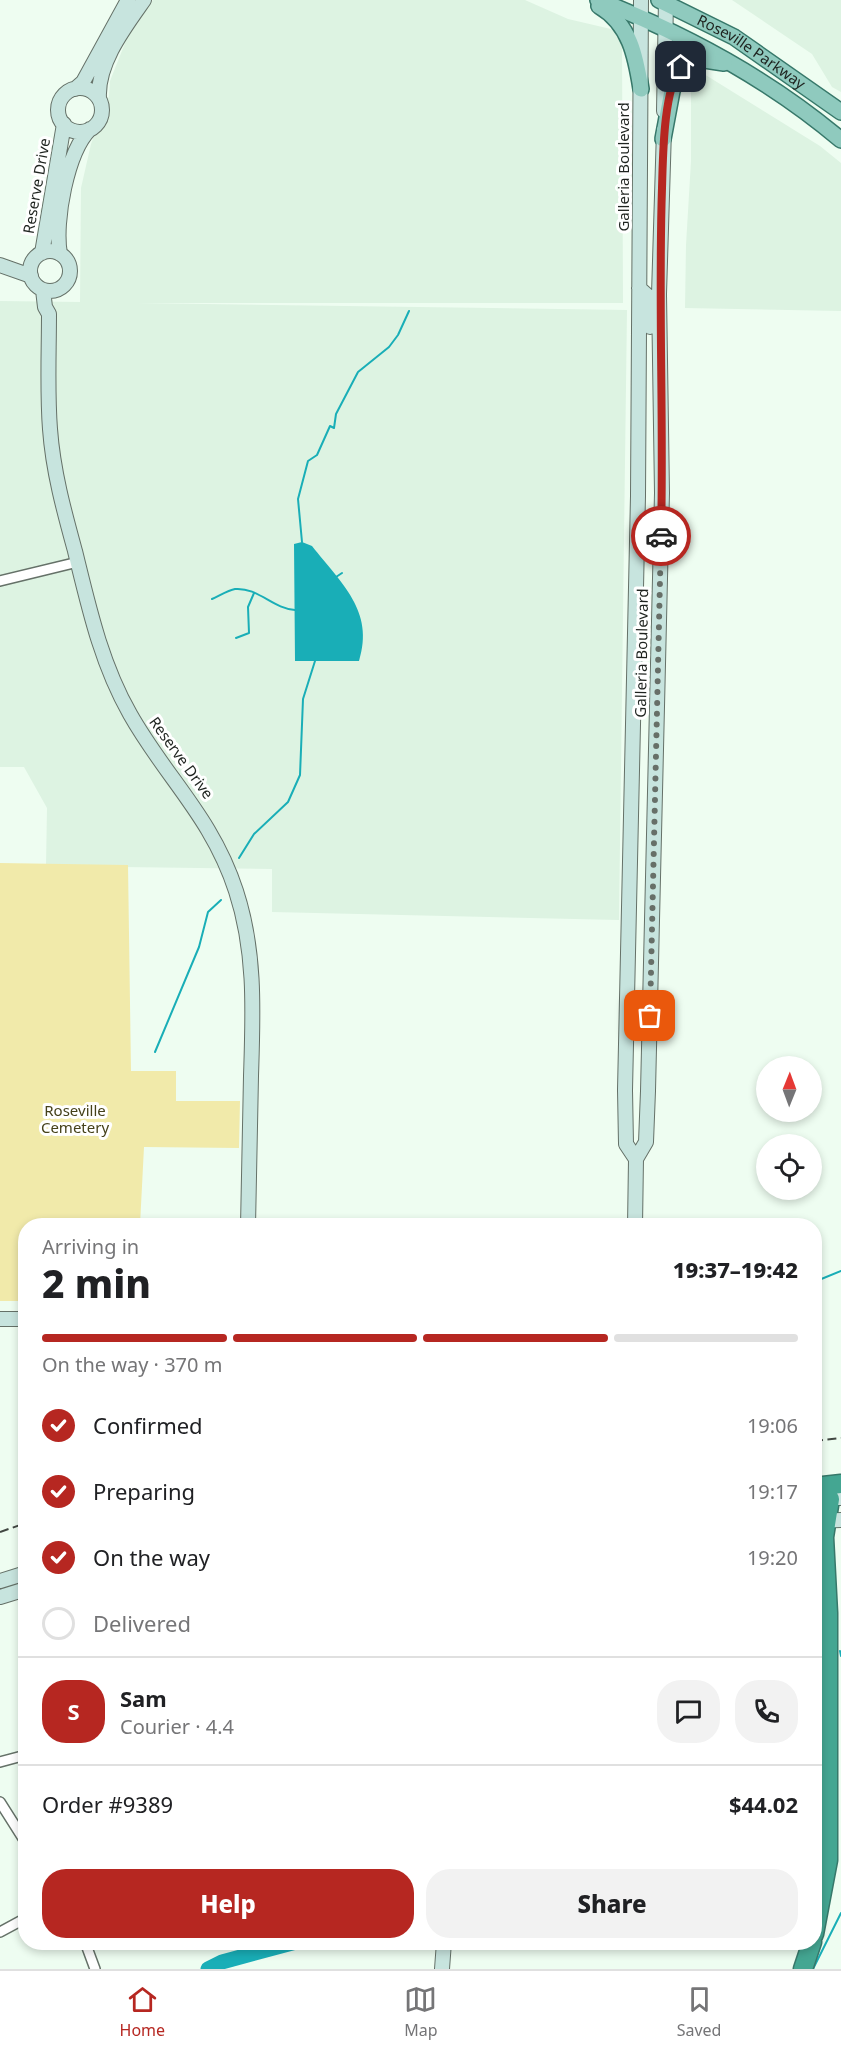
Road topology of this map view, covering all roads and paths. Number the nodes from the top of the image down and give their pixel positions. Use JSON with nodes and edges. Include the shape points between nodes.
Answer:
{"nodes":[{"id":1,"x":128,"y":0,"type":"edge"},
{"id":2,"x":144,"y":0,"type":"edge"},
{"id":3,"x":589,"y":0,"type":"edge"},
{"id":4,"x":598,"y":0,"type":"edge"},
{"id":5,"x":641,"y":0,"type":"edge"},
{"id":6,"x":688,"y":0,"type":"edge"},
{"id":7,"x":664,"y":1,"type":"edge"},
{"id":8,"x":641,"y":16,"type":"junction"},
{"id":9,"x":666,"y":27,"type":"junction"},
{"id":10,"x":734,"y":37,"type":"junction"},
{"id":11,"x":752,"y":77,"type":"junction"},
{"id":12,"x":75,"y":89,"type":"junction"},
{"id":13,"x":641,"y":89,"type":"junction"},
{"id":14,"x":99,"y":98,"type":"junction"},
{"id":15,"x":841,"y":112,"type":"edge"},
{"id":16,"x":64,"y":124,"type":"junction"},
{"id":17,"x":90,"y":129,"type":"junction"},
{"id":18,"x":663,"y":140,"type":"junction"},
{"id":19,"x":841,"y":140,"type":"edge"},
{"id":20,"x":42,"y":253,"type":"junction"},
{"id":21,"x":60,"y":254,"type":"junction"},
{"id":22,"x":6,"y":267,"type":"edge"},
{"id":23,"x":31,"y":270,"type":"junction"},
{"id":24,"x":62,"y":288,"type":"junction"},
{"id":25,"x":639,"y":288,"type":"junction"},
{"id":26,"x":43,"y":290,"type":"junction"},
{"id":27,"x":49,"y":314,"type":"junction"},
{"id":28,"x":661,"y":405,"type":"junction"},
{"id":29,"x":78,"y":562,"type":"junction"},
{"id":30,"x":0,"y":581,"type":"edge"},
{"id":31,"x":636,"y":1159,"type":"junction"},
{"id":32,"x":248,"y":1218,"type":"edge"},
{"id":33,"x":635,"y":1218,"type":"edge"},
{"id":34,"x":0,"y":1319,"type":"edge"},
{"id":35,"x":18,"y":1319,"type":"edge"},
{"id":36,"x":841,"y":1484,"type":"edge"},
{"id":37,"x":822,"y":1486,"type":"edge"},
{"id":38,"x":828,"y":1498,"type":"edge"},
{"id":39,"x":827,"y":1520,"type":"edge"},
{"id":40,"x":18,"y":1575,"type":"edge"},
{"id":41,"x":0,"y":1581,"type":"edge"},
{"id":42,"x":18,"y":1591,"type":"edge"},
{"id":43,"x":0,"y":1597,"type":"edge"},
{"id":44,"x":18,"y":1757,"type":"edge"},
{"id":45,"x":0,"y":1762,"type":"edge"},
{"id":46,"x":0,"y":1802,"type":"edge"},
{"id":47,"x":18,"y":1830,"type":"edge"},
{"id":48,"x":822,"y":1898,"type":"edge"},
{"id":49,"x":18,"y":1922,"type":"edge"},
{"id":50,"x":0,"y":1932,"type":"edge"},
{"id":51,"x":88,"y":1950,"type":"edge"},
{"id":52,"x":443,"y":1950,"type":"edge"},
{"id":53,"x":809,"y":1950,"type":"edge"},
{"id":54,"x":96,"y":1969,"type":"edge"},
{"id":55,"x":442,"y":1969,"type":"edge"},
{"id":56,"x":803,"y":1969,"type":"edge"}],
"edges":[{"from":1,"to":12,"type":"main road","via":[[83,82]]},
{"from":2,"to":14,"type":"main road","via":[[119,37],[99,83]]},
{"from":3,"to":13,"type":"main road","via":[[624,29]]},
{"from":4,"to":8,"type":"main road","name":"Roseville Parkway"},
{"from":5,"to":8,"type":"main road","name":"Galleria Boulevard"},
{"from":6,"to":10,"type":"main road"},
{"from":7,"to":9,"type":"main road","name":"Galleria Boulevard"},
{"from":7,"to":10,"type":"main road","name":"Roseville Parkway"},
{"from":8,"to":9,"type":"main road","name":"Roseville Parkway"},
{"from":8,"to":13,"type":"main road","name":"Galleria Boulevard"},
{"from":9,"to":11,"type":"main road","name":"Roseville Parkway"},
{"from":9,"to":18,"type":"main road","name":"Galleria Boulevard"},
{"from":10,"to":15,"type":"main road","name":"Roseville Parkway"},
{"from":11,"to":18,"type":"main road","via":[[708,60],[695,60],[684,66],[675,78]]},
{"from":11,"to":19,"type":"main road","name":"Roseville Parkway"},
{"from":12,"to":14,"type":"main road","via":[[88,89]]},
{"from":12,"to":16,"type":"main road","via":[[59,103]]},
{"from":13,"to":25,"type":"main road","name":"Galleria Boulevard"},
{"from":14,"to":17,"type":"main road","via":[[101,116]]},
{"from":16,"to":17,"type":"main road","via":[[76,131]]},
{"from":16,"to":20,"type":"main road","name":"Reserve Drive"},
{"from":17,"to":21,"type":"main road","name":"Reserve Drive","via":[[79,142],[71,162],[62,209]]},
{"from":18,"to":28,"type":"main road","name":"Galleria Boulevard","via":[[659,258]]},
{"from":20,"to":21,"type":"main road"},
{"from":20,"to":23,"type":"main road"},
{"from":21,"to":24,"type":"main road","via":[[70,270]]},
{"from":22,"to":23,"type":"main road"},
{"from":23,"to":26,"type":"main road","via":[[33,282]]},
{"from":24,"to":26,"type":"main road"},
{"from":24,"to":27,"type":"main road","name":"Reserve Drive"},
{"from":25,"to":28,"type":"main road","via":[[649,299],[652,387]]},
{"from":25,"to":31,"type":"main road","name":"Galleria Boulevard","via":[[625,1090],[626,1144]]},
{"from":26,"to":27,"type":"main road","name":"Reserve Drive"},
{"from":27,"to":29,"type":"main road","name":"Reserve Drive","via":[[50,431],[59,491]]},
{"from":28,"to":31,"type":"main road","name":"Galleria Boulevard","via":[[648,1091],[646,1142]]},
{"from":29,"to":30,"type":"street"},
{"from":29,"to":32,"type":"main road","name":"Reserve Drive","via":[[95,634],[114,682],[151,748],[207,825],[231,876],[244,917],[253,1001]]},
{"from":31,"to":33,"type":"main road","name":"Galleria Boulevard"},
{"from":34,"to":35,"type":"main road"},
{"from":36,"to":37,"type":"highway"},
{"from":38,"to":39,"type":"highway"},
{"from":39,"to":48,"type":"highway","via":[[824,1536],[830,1796],[828,1860]]},
{"from":40,"to":41,"type":"main road"},
{"from":42,"to":43,"type":"main road"},
{"from":44,"to":45,"type":"street"},
{"from":46,"to":47,"type":"street"},
{"from":49,"to":50,"type":"street"},
{"from":51,"to":54,"type":"street"},
{"from":52,"to":55,"type":"main road"},
{"from":53,"to":56,"type":"highway"}]}
